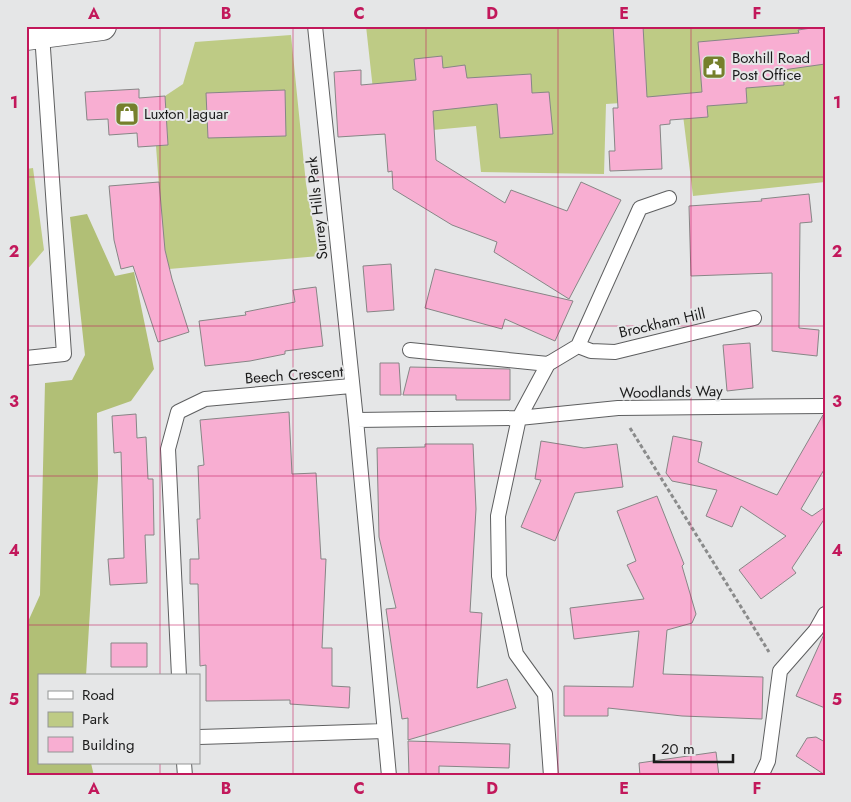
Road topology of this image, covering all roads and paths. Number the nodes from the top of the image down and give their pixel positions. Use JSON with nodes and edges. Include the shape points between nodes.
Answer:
{"nodes":[{"id":1,"x":102,"y":26,"type":"edge"},
{"id":2,"x":315,"y":26,"type":"edge"},
{"id":3,"x":34,"y":35,"type":"edge"},
{"id":4,"x":669,"y":198,"type":"dead end"},
{"id":5,"x":754,"y":318,"type":"dead end"},
{"id":6,"x":578,"y":346,"type":"junction"},
{"id":7,"x":410,"y":350,"type":"dead end"},
{"id":8,"x":26,"y":358,"type":"edge"},
{"id":9,"x":548,"y":364,"type":"junction"},
{"id":10,"x":352,"y":386,"type":"junction"},
{"id":11,"x":825,"y":406,"type":"edge"},
{"id":12,"x":618,"y":408,"type":"junction"},
{"id":13,"x":519,"y":418,"type":"junction"},
{"id":14,"x":356,"y":420,"type":"junction"},
{"id":15,"x":825,"y":614,"type":"edge"},
{"id":16,"x":820,"y":633,"type":"edge"},
{"id":17,"x":780,"y":671,"type":"junction"},
{"id":18,"x":179,"y":674,"type":"edge"},
{"id":19,"x":384,"y":731,"type":"junction"},
{"id":20,"x":200,"y":737,"type":"edge"},
{"id":21,"x":389,"y":776,"type":"edge"},
{"id":22,"x":551,"y":776,"type":"edge"},
{"id":23,"x":761,"y":776,"type":"edge"}],
"edges":[{"from":1,"to":3,"type":"street"},
{"from":2,"to":10,"type":"lane","name":"Surrey Hills Park"},
{"from":3,"to":8,"type":"lane","via":[[64,354]]},
{"from":4,"to":6,"type":"lane","via":[[640,208]]},
{"from":5,"to":6,"type":"lane","name":"Brockham Hill","via":[[615,352],[591,351]]},
{"from":6,"to":9,"type":"lane"},
{"from":7,"to":9,"type":"lane"},
{"from":9,"to":13,"type":"lane"},
{"from":10,"to":14,"type":"lane","name":"Beech Crescent"},
{"from":10,"to":18,"type":"lane","name":"Beech Crescent","via":[[204,399],[178,412],[168,449]]},
{"from":11,"to":12,"type":"lane","name":"Woodlands Way"},
{"from":12,"to":13,"type":"lane","name":"Woodlands Way"},
{"from":12,"to":17,"type":"path"},
{"from":13,"to":14,"type":"lane","name":"Woodlands Way"},
{"from":13,"to":22,"type":"lane","via":[[498,516],[499,576],[516,654],[545,694]]},
{"from":14,"to":19,"type":"lane","name":"Beech Crescent"},
{"from":15,"to":16,"type":"lane"},
{"from":16,"to":17,"type":"lane"},
{"from":17,"to":23,"type":"lane","via":[[768,761]]},
{"from":19,"to":20,"type":"lane"},
{"from":19,"to":21,"type":"lane","name":"Beech Crescent"}]}
